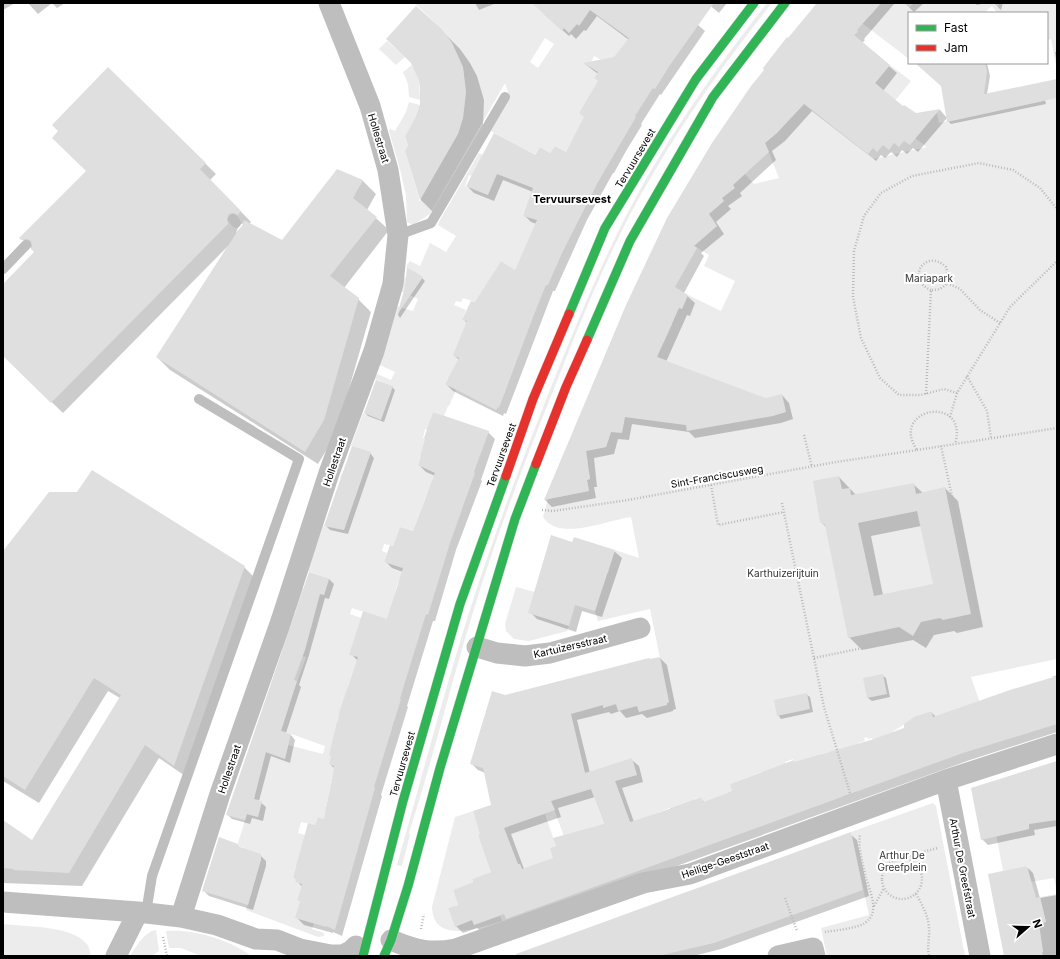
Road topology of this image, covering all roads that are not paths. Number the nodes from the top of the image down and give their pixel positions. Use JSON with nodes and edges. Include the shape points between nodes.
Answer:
{"nodes":[{"id":1,"x":329,"y":3,"type":"edge"},
{"id":2,"x":754,"y":3,"type":"edge"},
{"id":3,"x":785,"y":3,"type":"edge"},
{"id":4,"x":505,"y":97,"type":"dead end"},
{"id":5,"x":398,"y":234,"type":"junction"},
{"id":6,"x":26,"y":245,"type":"dead end"},
{"id":7,"x":3,"y":269,"type":"edge"},
{"id":8,"x":199,"y":399,"type":"dead end"},
{"id":9,"x":640,"y":628,"type":"dead end"},
{"id":10,"x":477,"y":647,"type":"junction"},
{"id":11,"x":1057,"y":744,"type":"edge"},
{"id":12,"x":946,"y":780,"type":"junction"},
{"id":13,"x":3,"y":902,"type":"edge"},
{"id":14,"x":142,"y":913,"type":"junction"},
{"id":15,"x":181,"y":917,"type":"junction"},
{"id":16,"x":256,"y":939,"type":"junction"},
{"id":17,"x":387,"y":948,"type":"edge"},
{"id":18,"x":475,"y":950,"type":"edge"},
{"id":19,"x":360,"y":951,"type":"edge"},
{"id":20,"x":814,"y":952,"type":"edge"},
{"id":21,"x":116,"y":956,"type":"edge"},
{"id":22,"x":270,"y":956,"type":"edge"},
{"id":23,"x":778,"y":956,"type":"edge"},
{"id":24,"x":980,"y":956,"type":"edge"}],
"edges":[{"from":1,"to":5,"type":"street","name":"Hollestraat","via":[[370,106],[388,170]]},
{"from":2,"to":19,"type":"main road","name":"Tervuursevest","via":[[696,79],[605,228],[533,399],[460,604],[403,801],[387,867]]},
{"from":3,"to":10,"type":"main road","via":[[713,97],[630,241],[566,387],[521,502]]},
{"from":4,"to":5,"type":"lane","via":[[431,223]]},
{"from":5,"to":15,"type":"street","name":"Hollestraat","via":[[392,284],[374,351],[220,794]]},
{"from":6,"to":7,"type":"lane"},
{"from":8,"to":14,"type":"lane","via":[[300,459],[152,876]]},
{"from":9,"to":10,"type":"street","name":"Kartuizersstraat","via":[[550,653],[525,656],[497,653]]},
{"from":10,"to":17,"type":"main road","via":[[408,886]]},
{"from":11,"to":12,"type":"street","name":"Heilige-Geeststraat"},
{"from":12,"to":18,"type":"street","name":"Heilige-Geeststraat","via":[[690,874],[643,882]]},
{"from":12,"to":24,"type":"street","name":"Arthur De Greefstraat"},
{"from":13,"to":14,"type":"street"},
{"from":14,"to":15,"type":"street"},
{"from":14,"to":21,"type":"street"},
{"from":15,"to":16,"type":"street","via":[[217,925]]},
{"from":16,"to":19,"type":"street","via":[[277,940],[300,949],[331,956]]},
{"from":16,"to":22,"type":"street"},
{"from":17,"to":18,"type":"street","name":"Heilige-Geeststraat","via":[[441,952]]},
{"from":20,"to":23,"type":"street"}]}
